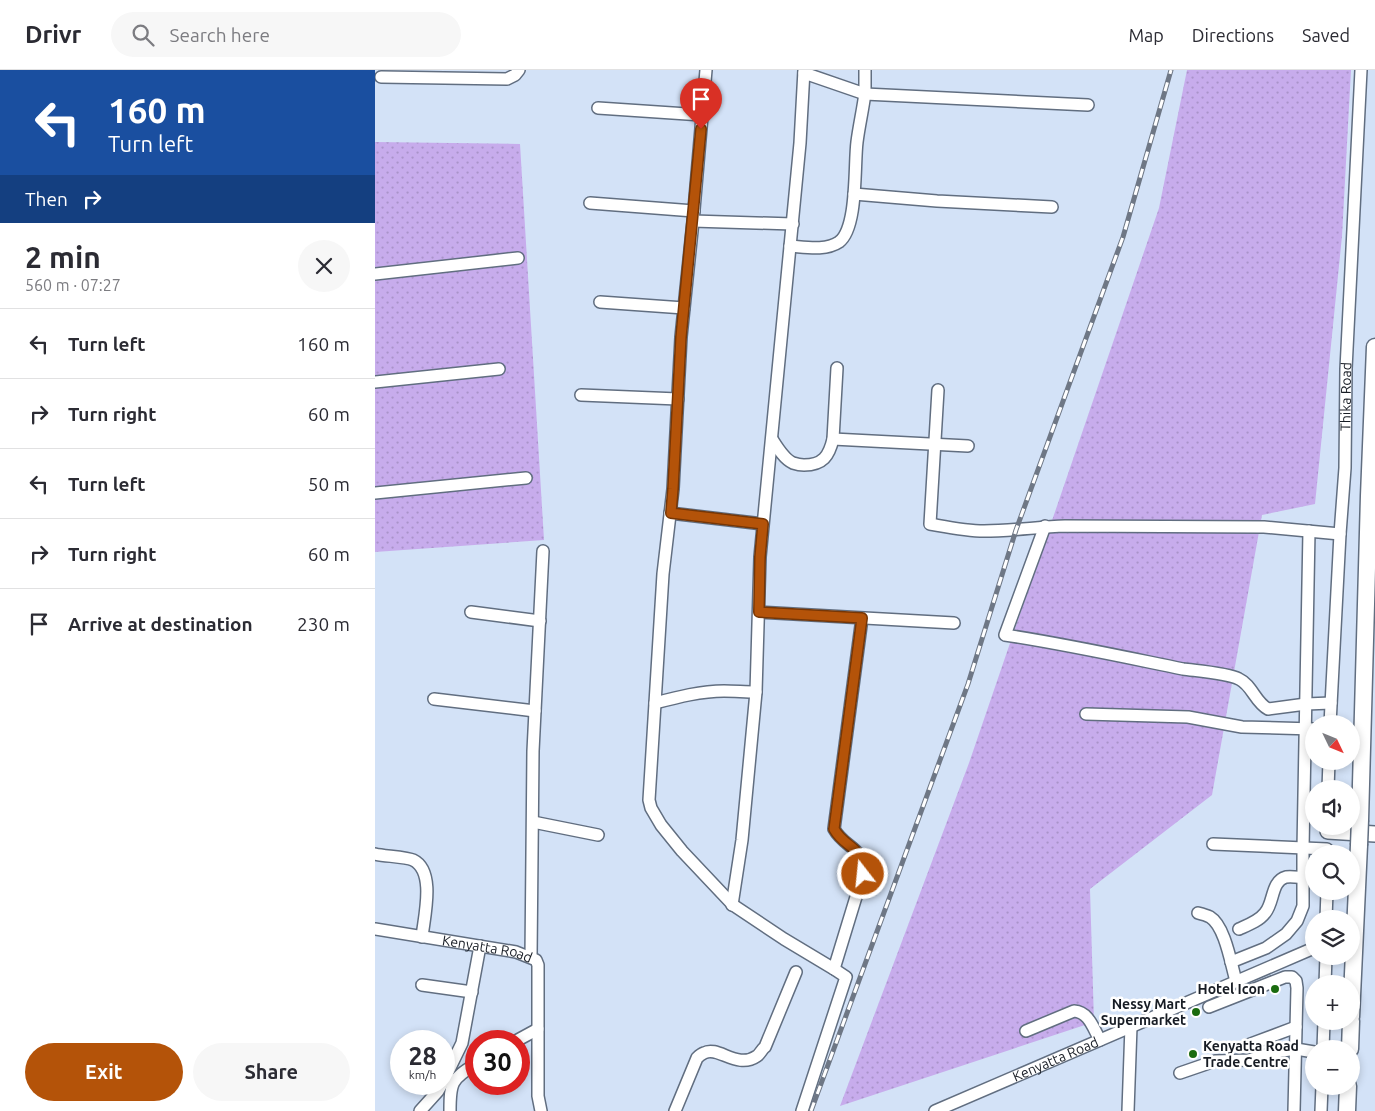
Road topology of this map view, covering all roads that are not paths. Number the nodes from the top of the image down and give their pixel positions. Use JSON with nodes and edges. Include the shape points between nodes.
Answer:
{"nodes":[{"id":1,"x":519,"y":70,"type":"edge"},
{"id":2,"x":706,"y":70,"type":"edge"},
{"id":3,"x":865,"y":70,"type":"edge"},
{"id":4,"x":1361,"y":70,"type":"edge"},
{"id":5,"x":804,"y":72,"type":"edge"},
{"id":6,"x":442,"y":74,"type":"edge"},
{"id":7,"x":379,"y":78,"type":"edge"},
{"id":8,"x":865,"y":94,"type":"junction"},
{"id":9,"x":1088,"y":105,"type":"dead end"},
{"id":10,"x":598,"y":108,"type":"dead end"},
{"id":11,"x":702,"y":115,"type":"junction"},
{"id":12,"x":854,"y":194,"type":"junction"},
{"id":13,"x":590,"y":203,"type":"dead end"},
{"id":14,"x":1052,"y":207,"type":"dead end"},
{"id":15,"x":693,"y":216,"type":"junction"},
{"id":16,"x":793,"y":224,"type":"junction"},
{"id":17,"x":790,"y":246,"type":"junction"},
{"id":18,"x":518,"y":258,"type":"dead end"},
{"id":19,"x":375,"y":274,"type":"edge"},
{"id":20,"x":600,"y":302,"type":"dead end"},
{"id":21,"x":684,"y":308,"type":"junction"},
{"id":22,"x":1375,"y":347,"type":"edge"},
{"id":23,"x":837,"y":368,"type":"dead end"},
{"id":24,"x":499,"y":369,"type":"dead end"},
{"id":25,"x":375,"y":382,"type":"edge"},
{"id":26,"x":938,"y":390,"type":"dead end"},
{"id":27,"x":581,"y":395,"type":"dead end"},
{"id":28,"x":678,"y":399,"type":"junction"},
{"id":29,"x":772,"y":439,"type":"junction"},
{"id":30,"x":833,"y":439,"type":"junction"},
{"id":31,"x":935,"y":444,"type":"junction"},
{"id":32,"x":968,"y":446,"type":"dead end"},
{"id":33,"x":526,"y":478,"type":"dead end"},
{"id":34,"x":375,"y":493,"type":"edge"},
{"id":35,"x":671,"y":513,"type":"junction"},
{"id":36,"x":763,"y":524,"type":"junction"},
{"id":37,"x":1045,"y":526,"type":"junction"},
{"id":38,"x":1309,"y":531,"type":"junction"},
{"id":39,"x":1340,"y":534,"type":"junction"},
{"id":40,"x":543,"y":551,"type":"dead end"},
{"id":41,"x":471,"y":612,"type":"dead end"},
{"id":42,"x":759,"y":612,"type":"junction"},
{"id":43,"x":862,"y":618,"type":"junction"},
{"id":44,"x":540,"y":621,"type":"junction"},
{"id":45,"x":954,"y":623,"type":"dead end"},
{"id":46,"x":756,"y":692,"type":"junction"},
{"id":47,"x":434,"y":699,"type":"dead end"},
{"id":48,"x":1331,"y":703,"type":"junction"},
{"id":49,"x":655,"y":704,"type":"junction"},
{"id":50,"x":1306,"y":704,"type":"junction"},
{"id":51,"x":535,"y":711,"type":"junction"},
{"id":52,"x":1086,"y":714,"type":"dead end"},
{"id":53,"x":1307,"y":715,"type":"edge"},
{"id":54,"x":1330,"y":715,"type":"edge"},
{"id":55,"x":1305,"y":728,"type":"edge"},
{"id":56,"x":1307,"y":770,"type":"edge"},
{"id":57,"x":533,"y":822,"type":"junction"},
{"id":58,"x":1360,"y":832,"type":"edge"},
{"id":59,"x":1375,"y":834,"type":"edge"},
{"id":60,"x":598,"y":835,"type":"dead end"},
{"id":61,"x":1213,"y":844,"type":"dead end"},
{"id":62,"x":1303,"y":848,"type":"junction"},
{"id":63,"x":375,"y":854,"type":"edge"},
{"id":64,"x":1305,"y":860,"type":"edge"},
{"id":65,"x":1305,"y":878,"type":"edge"},
{"id":66,"x":1305,"y":895,"type":"edge"},
{"id":67,"x":732,"y":905,"type":"junction"},
{"id":68,"x":1199,"y":913,"type":"dead end"},
{"id":69,"x":375,"y":929,"type":"edge"},
{"id":70,"x":1239,"y":929,"type":"dead end"},
{"id":71,"x":421,"y":936,"type":"junction"},
{"id":72,"x":480,"y":946,"type":"junction"},
{"id":73,"x":1305,"y":952,"type":"edge"},
{"id":74,"x":531,"y":957,"type":"junction"},
{"id":75,"x":1293,"y":957,"type":"junction"},
{"id":76,"x":1231,"y":962,"type":"junction"},
{"id":77,"x":834,"y":969,"type":"junction"},
{"id":78,"x":795,"y":972,"type":"dead end"},
{"id":79,"x":1353,"y":975,"type":"edge"},
{"id":80,"x":1293,"y":978,"type":"junction"},
{"id":81,"x":1236,"y":981,"type":"junction"},
{"id":82,"x":422,"y":984,"type":"dead end"},
{"id":83,"x":472,"y":992,"type":"junction"},
{"id":84,"x":1209,"y":1007,"type":"dead end"},
{"id":85,"x":1131,"y":1026,"type":"junction"},
{"id":86,"x":1296,"y":1026,"type":"junction"},
{"id":87,"x":538,"y":1029,"type":"junction"},
{"id":88,"x":1026,"y":1031,"type":"dead end"},
{"id":89,"x":530,"y":1034,"type":"edge"},
{"id":90,"x":1100,"y":1040,"type":"junction"},
{"id":91,"x":1248,"y":1044,"type":"dead end"},
{"id":92,"x":1296,"y":1049,"type":"junction"},
{"id":93,"x":1305,"y":1050,"type":"edge"},
{"id":94,"x":455,"y":1057,"type":"edge"},
{"id":95,"x":465,"y":1071,"type":"edge"},
{"id":96,"x":1180,"y":1073,"type":"dead end"},
{"id":97,"x":435,"y":1095,"type":"edge"},
{"id":98,"x":1322,"y":1095,"type":"edge"},
{"id":99,"x":1348,"y":1095,"type":"edge"},
{"id":100,"x":420,"y":1111,"type":"edge"},
{"id":101,"x":450,"y":1111,"type":"edge"},
{"id":102,"x":541,"y":1111,"type":"edge"},
{"id":103,"x":675,"y":1111,"type":"edge"},
{"id":104,"x":802,"y":1111,"type":"edge"},
{"id":105,"x":935,"y":1111,"type":"edge"},
{"id":106,"x":1128,"y":1111,"type":"edge"},
{"id":107,"x":1294,"y":1111,"type":"edge"},
{"id":108,"x":1321,"y":1111,"type":"edge"},
{"id":109,"x":1347,"y":1111,"type":"edge"}],
"edges":[{"from":1,"to":6,"type":"street","via":[[507,79]]},
{"from":2,"to":11,"type":"street"},
{"from":3,"to":8,"type":"street"},
{"from":4,"to":39,"type":"street","name":"Thika Road"},
{"from":5,"to":8,"type":"street"},
{"from":5,"to":16,"type":"street"},
{"from":6,"to":7,"type":"street"},
{"from":8,"to":9,"type":"street"},
{"from":8,"to":12,"type":"street","via":[[857,143]]},
{"from":10,"to":11,"type":"street"},
{"from":11,"to":15,"type":"street"},
{"from":12,"to":14,"type":"street"},
{"from":12,"to":17,"type":"street","via":[[849,224],[840,242],[814,248]]},
{"from":13,"to":15,"type":"street"},
{"from":15,"to":16,"type":"street"},
{"from":15,"to":21,"type":"street"},
{"from":16,"to":17,"type":"street"},
{"from":17,"to":29,"type":"street"},
{"from":18,"to":19,"type":"street"},
{"from":20,"to":21,"type":"street"},
{"from":21,"to":28,"type":"street"},
{"from":22,"to":79,"type":"highway","name":"Thika Road","bridge":true},
{"from":23,"to":30,"type":"street"},
{"from":24,"to":25,"type":"street"},
{"from":26,"to":31,"type":"street"},
{"from":27,"to":28,"type":"street"},
{"from":28,"to":35,"type":"street"},
{"from":29,"to":30,"type":"street","via":[[793,463],[814,465],[827,456]]},
{"from":29,"to":36,"type":"street"},
{"from":30,"to":31,"type":"street"},
{"from":31,"to":32,"type":"street"},
{"from":31,"to":37,"type":"street","via":[[930,524],[982,531]]},
{"from":33,"to":34,"type":"street"},
{"from":35,"to":36,"type":"street"},
{"from":35,"to":49,"type":"street","via":[[663,574]]},
{"from":36,"to":42,"type":"street"},
{"from":37,"to":38,"type":"street","via":[[1264,527]]},
{"from":37,"to":50,"type":"street","via":[[1005,635],[1232,676],[1244,682],[1258,702],[1268,709]]},
{"from":38,"to":39,"type":"street"},
{"from":38,"to":50,"type":"street"},
{"from":39,"to":48,"type":"street","name":"Thika Road"},
{"from":40,"to":44,"type":"street"},
{"from":41,"to":44,"type":"street"},
{"from":42,"to":43,"type":"street"},
{"from":42,"to":46,"type":"street"},
{"from":43,"to":45,"type":"street"},
{"from":43,"to":77,"type":"street","via":[[834,829],[839,838],[855,849],[864,863]]},
{"from":44,"to":51,"type":"street"},
{"from":46,"to":49,"type":"street","via":[[707,692]]},
{"from":46,"to":67,"type":"street","via":[[742,840]]},
{"from":47,"to":51,"type":"street"},
{"from":48,"to":50,"type":"street"},
{"from":48,"to":54,"type":"street","name":"Thika Road"},
{"from":49,"to":67,"type":"street","via":[[649,790],[651,808],[682,851]]},
{"from":50,"to":53,"type":"street"},
{"from":51,"to":57,"type":"street"},
{"from":52,"to":55,"type":"street","via":[[1188,717],[1242,727]]},
{"from":56,"to":62,"type":"street"},
{"from":57,"to":60,"type":"street"},
{"from":57,"to":74,"type":"street"},
{"from":58,"to":59,"type":"main road"},
{"from":61,"to":62,"type":"street"},
{"from":62,"to":64,"type":"street"},
{"from":63,"to":71,"type":"street","via":[[413,860],[424,874],[427,891]]},
{"from":65,"to":70,"type":"street","via":[[1287,877],[1280,881],[1270,906],[1261,918]]},
{"from":66,"to":76,"type":"street","via":[[1297,921],[1287,934],[1266,948]]},
{"from":67,"to":77,"type":"street"},
{"from":68,"to":76,"type":"street","via":[[1217,923]]},
{"from":69,"to":71,"type":"street","name":"Kenyatta Road"},
{"from":71,"to":72,"type":"street","name":"Kenyatta Road"},
{"from":72,"to":74,"type":"street","name":"Kenyatta Road"},
{"from":72,"to":83,"type":"street"},
{"from":73,"to":75,"type":"street","name":"Kenyatta Road"},
{"from":74,"to":87,"type":"street","name":"Kenyatta Road","via":[[538,965]]},
{"from":75,"to":80,"type":"street"},
{"from":75,"to":81,"type":"street","name":"Kenyatta Road"},
{"from":76,"to":81,"type":"street"},
{"from":77,"to":104,"type":"street","via":[[846,978]]},
{"from":78,"to":103,"type":"street","via":[[765,1047],[757,1056],[746,1060],[735,1060],[713,1051],[705,1052],[697,1058]]},
{"from":80,"to":84,"type":"street","via":[[1285,977]]},
{"from":80,"to":86,"type":"street","via":[[1297,988]]},
{"from":81,"to":85,"type":"street","name":"Kenyatta Road"},
{"from":82,"to":83,"type":"street"},
{"from":83,"to":94,"type":"street","via":[[462,1043]]},
{"from":85,"to":90,"type":"street","name":"Kenyatta Road"},
{"from":85,"to":106,"type":"street"},
{"from":86,"to":91,"type":"street"},
{"from":86,"to":92,"type":"street"},
{"from":87,"to":89,"type":"street"},
{"from":87,"to":102,"type":"street","name":"Kenyatta Road"},
{"from":88,"to":90,"type":"street","via":[[1081,1011]]},
{"from":90,"to":105,"type":"street","name":"Kenyatta Road"},
{"from":92,"to":93,"type":"street"},
{"from":92,"to":96,"type":"street","via":[[1249,1060],[1215,1061]]},
{"from":92,"to":107,"type":"street"},
{"from":95,"to":101,"type":"street","via":[[451,1085]]},
{"from":97,"to":100,"type":"street"},
{"from":98,"to":108,"type":"street"},
{"from":99,"to":109,"type":"highway"}]}
